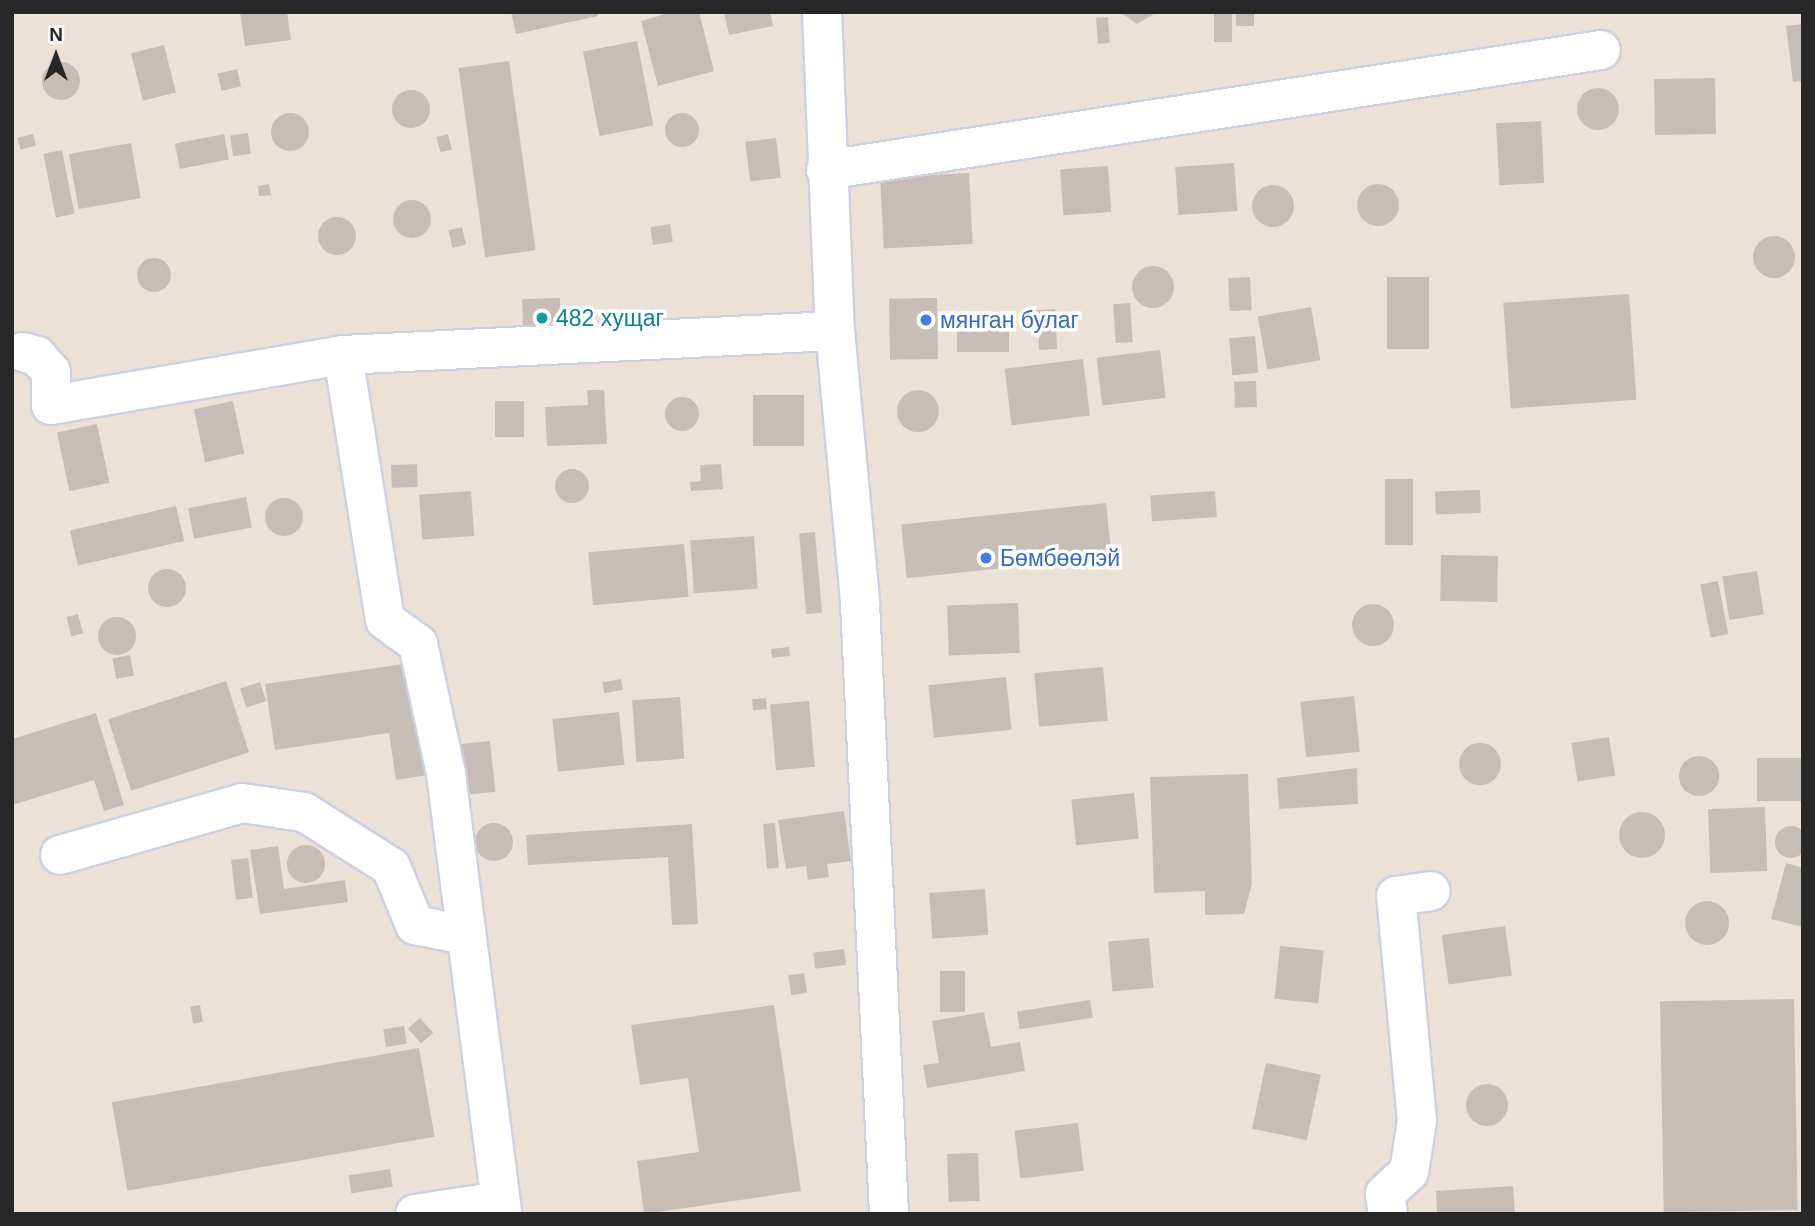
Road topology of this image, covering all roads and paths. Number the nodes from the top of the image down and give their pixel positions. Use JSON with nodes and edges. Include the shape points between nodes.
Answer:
{"nodes":[{"id":1,"x":822,"y":12,"type":"edge"},
{"id":2,"x":1601,"y":50,"type":"dead end"},
{"id":3,"x":826,"y":170,"type":"junction"},
{"id":4,"x":835,"y":331,"type":"junction"},
{"id":5,"x":23,"y":352,"type":"dead end"},
{"id":6,"x":343,"y":355,"type":"junction"},
{"id":7,"x":60,"y":855,"type":"dead end"},
{"id":8,"x":1431,"y":891,"type":"dead end"},
{"id":9,"x":464,"y":935,"type":"junction"},
{"id":10,"x":501,"y":1207,"type":"edge"},
{"id":11,"x":415,"y":1214,"type":"edge"},
{"id":12,"x":889,"y":1214,"type":"edge"},
{"id":13,"x":1388,"y":1214,"type":"edge"}],
"edges":[{"from":1,"to":3,"type":"street"},
{"from":2,"to":3,"type":"street"},
{"from":3,"to":4,"type":"street"},
{"from":4,"to":6,"type":"street"},
{"from":4,"to":12,"type":"street","via":[[860,603]]},
{"from":5,"to":6,"type":"street","via":[[37,356],[51,372],[51,405]]},
{"from":6,"to":9,"type":"street","via":[[385,620],[418,643],[446,774]]},
{"from":7,"to":9,"type":"street","via":[[242,803],[304,812],[391,867],[415,925]]},
{"from":8,"to":13,"type":"street","via":[[1396,896],[1417,1121],[1409,1172],[1385,1194]]},
{"from":9,"to":10,"type":"street"},
{"from":10,"to":11,"type":"street"}]}
